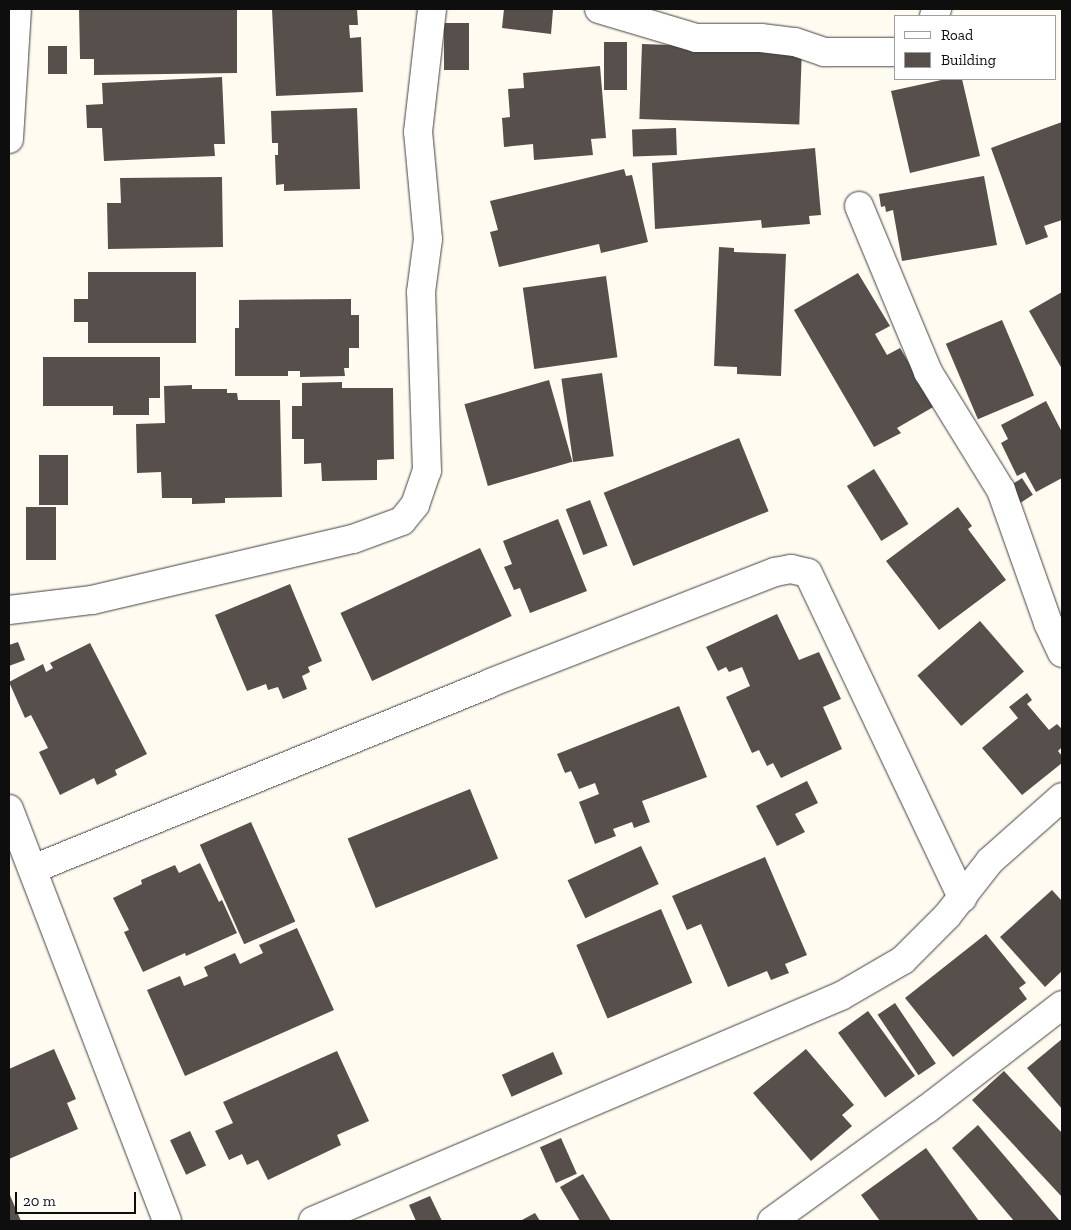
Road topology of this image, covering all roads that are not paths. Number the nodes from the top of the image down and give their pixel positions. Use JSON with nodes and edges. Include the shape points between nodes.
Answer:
{"nodes":[{"id":1,"x":17,"y":9,"type":"edge"},
{"id":2,"x":432,"y":9,"type":"edge"},
{"id":3,"x":599,"y":9,"type":"edge"},
{"id":4,"x":894,"y":52,"type":"edge"},
{"id":5,"x":9,"y":139,"type":"edge"},
{"id":6,"x":859,"y":206,"type":"dead end"},
{"id":7,"x":9,"y":610,"type":"edge"},
{"id":8,"x":1062,"y":653,"type":"edge"},
{"id":9,"x":1062,"y":797,"type":"edge"},
{"id":10,"x":9,"y":809,"type":"edge"},
{"id":11,"x":34,"y":869,"type":"junction"},
{"id":12,"x":962,"y":898,"type":"junction"},
{"id":13,"x":1062,"y":1005,"type":"edge"},
{"id":14,"x":168,"y":1221,"type":"edge"},
{"id":15,"x":313,"y":1221,"type":"edge"},
{"id":16,"x":772,"y":1221,"type":"edge"}],
"edges":[{"from":1,"to":5,"type":"street"},
{"from":2,"to":7,"type":"street","via":[[418,132],[428,239],[421,292],[427,471],[415,504],[402,521],[353,540],[92,600]]},
{"from":3,"to":4,"type":"street","via":[[696,38],[761,38],[795,42],[824,52]]},
{"from":6,"to":8,"type":"street","via":[[928,372],[1001,490],[1048,624]]},
{"from":9,"to":12,"type":"street","via":[[990,861]]},
{"from":10,"to":11,"type":"street"},
{"from":11,"to":12,"type":"street","via":[[490,683],[774,572],[791,569],[808,573]]},
{"from":11,"to":14,"type":"street"},
{"from":12,"to":15,"type":"street","via":[[903,960],[841,996]]},
{"from":13,"to":16,"type":"street","via":[[927,1109]]}]}
